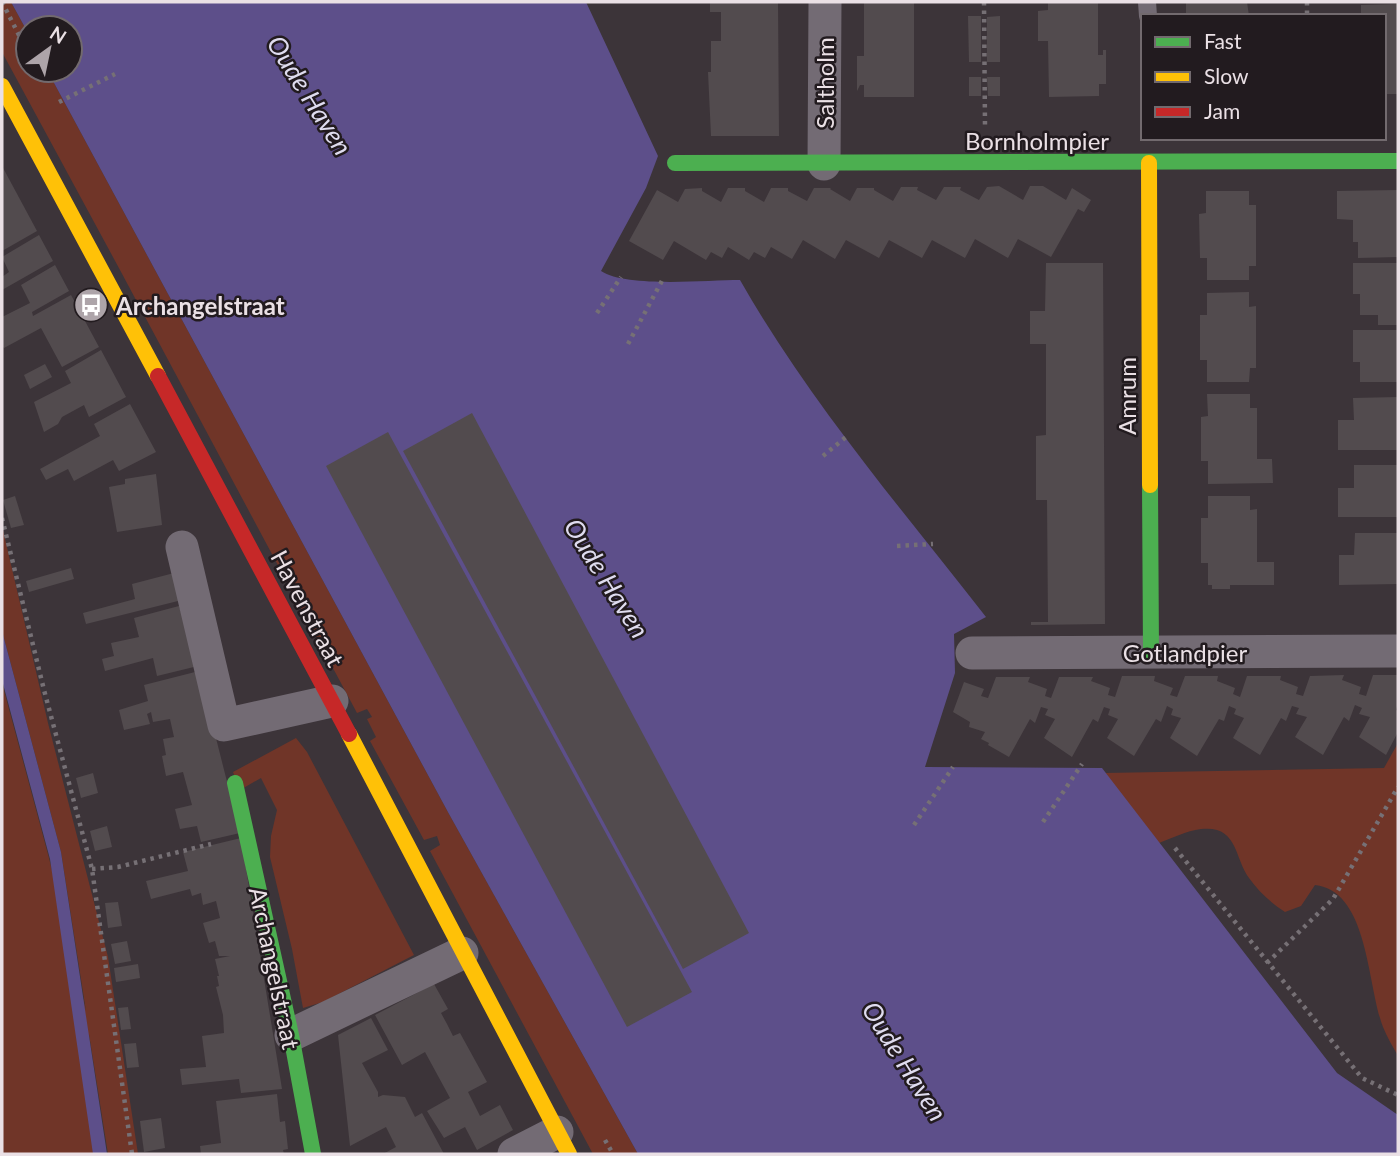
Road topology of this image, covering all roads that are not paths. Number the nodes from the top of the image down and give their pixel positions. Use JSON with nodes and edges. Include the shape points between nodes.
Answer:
{"nodes":[{"id":1,"x":825,"y":2,"type":"edge"},
{"id":2,"x":2,"y":86,"type":"edge"},
{"id":3,"x":1149,"y":140,"type":"edge"},
{"id":4,"x":1398,"y":161,"type":"edge"},
{"id":5,"x":675,"y":163,"type":"dead end"},
{"id":6,"x":1149,"y":163,"type":"junction"},
{"id":7,"x":824,"y":164,"type":"junction"},
{"id":8,"x":182,"y":547,"type":"dead end"},
{"id":9,"x":1398,"y":651,"type":"edge"},
{"id":10,"x":972,"y":653,"type":"dead end"},
{"id":11,"x":1151,"y":653,"type":"junction"},
{"id":12,"x":332,"y":701,"type":"junction"},
{"id":13,"x":235,"y":783,"type":"dead end"},
{"id":14,"x":462,"y":953,"type":"junction"},
{"id":15,"x":291,"y":1035,"type":"junction"},
{"id":16,"x":563,"y":1143,"type":"edge"},
{"id":17,"x":313,"y":1154,"type":"edge"},
{"id":18,"x":514,"y":1154,"type":"edge"}],
"edges":[{"from":1,"to":7,"type":"street","name":"Saltholm"},
{"from":2,"to":12,"type":"street","name":"Havenstraat"},
{"from":3,"to":6,"type":"lane","name":"Amrum"},
{"from":4,"to":6,"type":"street","name":"Bornholmpier"},
{"from":5,"to":7,"type":"street","name":"Bornholmpier"},
{"from":6,"to":7,"type":"street","name":"Bornholmpier"},
{"from":6,"to":11,"type":"street","name":"Amrum"},
{"from":8,"to":12,"type":"street","via":[[224,725]]},
{"from":9,"to":11,"type":"street","name":"Gotlandpier"},
{"from":10,"to":11,"type":"street","name":"Gotlandpier"},
{"from":12,"to":14,"type":"street","name":"Havenstraat"},
{"from":13,"to":15,"type":"street","name":"Archangelstraat"},
{"from":14,"to":15,"type":"street"},
{"from":14,"to":16,"type":"street","name":"Havenstraat"},
{"from":15,"to":17,"type":"street","name":"Archangelstraat"},
{"from":16,"to":18,"type":"street"}]}
